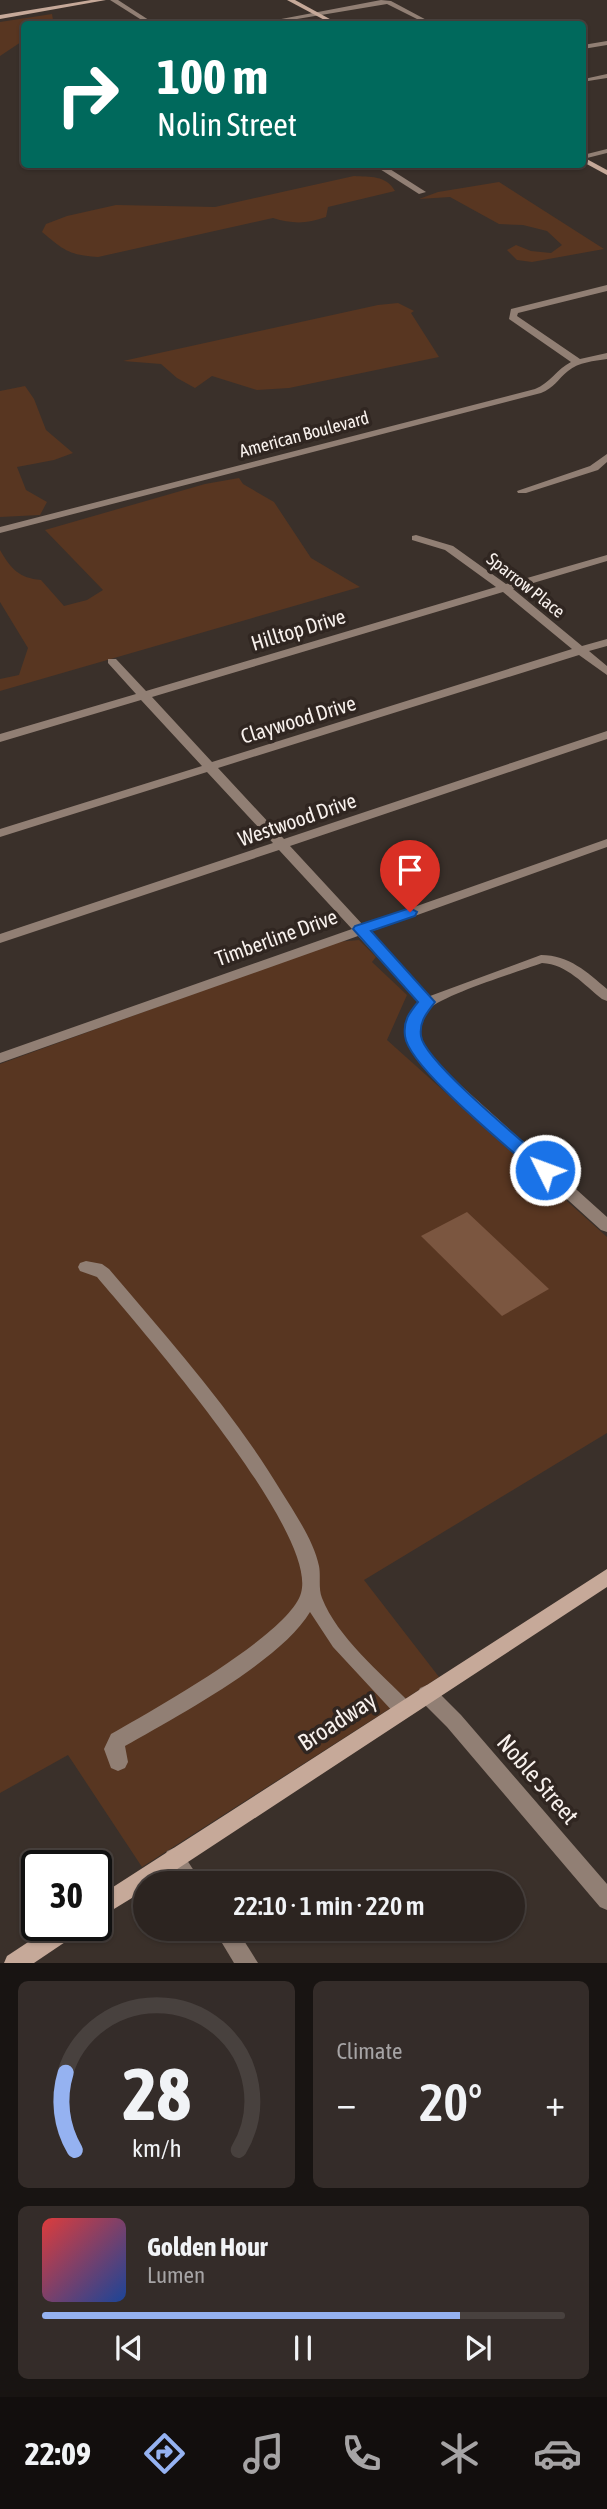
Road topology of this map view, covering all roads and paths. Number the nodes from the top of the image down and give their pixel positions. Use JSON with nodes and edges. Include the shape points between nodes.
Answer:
{"nodes":[{"id":1,"x":103,"y":0,"type":"edge"},
{"id":2,"x":113,"y":0,"type":"edge"},
{"id":3,"x":290,"y":0,"type":"edge"},
{"id":4,"x":386,"y":1,"type":"edge"},
{"id":5,"x":318,"y":14,"type":"junction"},
{"id":6,"x":0,"y":17,"type":"edge"},
{"id":7,"x":147,"y":21,"type":"edge"},
{"id":8,"x":276,"y":21,"type":"edge"},
{"id":9,"x":331,"y":21,"type":"edge"},
{"id":10,"x":425,"y":21,"type":"edge"},
{"id":11,"x":607,"y":43,"type":"edge"},
{"id":12,"x":586,"y":46,"type":"edge"},
{"id":13,"x":607,"y":76,"type":"edge"},
{"id":14,"x":588,"y":79,"type":"dead end"},
{"id":15,"x":607,"y":151,"type":"edge"},
{"id":16,"x":586,"y":157,"type":"edge"},
{"id":17,"x":586,"y":160,"type":"edge"},
{"id":18,"x":383,"y":168,"type":"edge"},
{"id":19,"x":607,"y":173,"type":"edge"},
{"id":20,"x":422,"y":192,"type":"dead end"},
{"id":21,"x":607,"y":288,"type":"edge"},
{"id":22,"x":607,"y":356,"type":"edge"},
{"id":23,"x":578,"y":362,"type":"junction"},
{"id":24,"x":607,"y":457,"type":"edge"},
{"id":25,"x":522,"y":491,"type":"dead end"},
{"id":26,"x":0,"y":530,"type":"edge"},
{"id":27,"x":416,"y":538,"type":"dead end"},
{"id":28,"x":607,"y":558,"type":"edge"},
{"id":29,"x":504,"y":588,"type":"junction"},
{"id":30,"x":607,"y":642,"type":"edge"},
{"id":31,"x":580,"y":651,"type":"junction"},
{"id":32,"x":112,"y":661,"type":"dead end"},
{"id":33,"x":607,"y":672,"type":"edge"},
{"id":34,"x":142,"y":695,"type":"junction"},
{"id":35,"x":607,"y":735,"type":"edge"},
{"id":36,"x":0,"y":738,"type":"edge"},
{"id":37,"x":210,"y":767,"type":"junction"},
{"id":38,"x":0,"y":833,"type":"edge"},
{"id":39,"x":607,"y":843,"type":"edge"},
{"id":40,"x":282,"y":844,"type":"junction"},
{"id":41,"x":360,"y":929,"type":"junction"},
{"id":42,"x":0,"y":939,"type":"edge"},
{"id":43,"x":607,"y":996,"type":"edge"},
{"id":44,"x":427,"y":1002,"type":"junction"},
{"id":45,"x":0,"y":1058,"type":"edge"},
{"id":46,"x":607,"y":1226,"type":"edge"},
{"id":47,"x":86,"y":1267,"type":"dead end"},
{"id":48,"x":607,"y":1577,"type":"edge"},
{"id":49,"x":311,"y":1595,"type":"junction"},
{"id":50,"x":427,"y":1694,"type":"junction"},
{"id":51,"x":403,"y":1709,"type":"junction"},
{"id":52,"x":118,"y":1762,"type":"dead end"},
{"id":53,"x":174,"y":1858,"type":"junction"},
{"id":54,"x":183,"y":1871,"type":"edge"},
{"id":55,"x":112,"y":1899,"type":"edge"},
{"id":56,"x":607,"y":1900,"type":"edge"},
{"id":57,"x":49,"y":1941,"type":"edge"},
{"id":58,"x":232,"y":1941,"type":"edge"},
{"id":59,"x":15,"y":1963,"type":"edge"},
{"id":60,"x":247,"y":1963,"type":"edge"}],
"edges":[{"from":1,"to":6,"type":"street"},
{"from":2,"to":7,"type":"street"},
{"from":3,"to":5,"type":"street"},
{"from":4,"to":5,"type":"street"},
{"from":4,"to":10,"type":"street"},
{"from":5,"to":8,"type":"street"},
{"from":5,"to":9,"type":"street"},
{"from":11,"to":12,"type":"street"},
{"from":13,"to":14,"type":"street"},
{"from":15,"to":16,"type":"street"},
{"from":17,"to":19,"type":"street"},
{"from":18,"to":20,"type":"street"},
{"from":21,"to":23,"type":"street","via":[[514,312],[512,317]]},
{"from":22,"to":23,"type":"street","name":"American Boulevard"},
{"from":23,"to":26,"type":"street","name":"American Boulevard","via":[[551,386],[538,391]]},
{"from":24,"to":25,"type":"street","via":[[594,468]]},
{"from":27,"to":29,"type":"street","name":"Sparrow Place","via":[[449,548]]},
{"from":28,"to":29,"type":"street","name":"Hilltop Drive"},
{"from":29,"to":31,"type":"street","name":"Sparrow Place"},
{"from":29,"to":34,"type":"street","name":"Hilltop Drive"},
{"from":30,"to":31,"type":"street","name":"Claywood Drive"},
{"from":31,"to":33,"type":"street","name":"Sparrow Place"},
{"from":31,"to":37,"type":"street","name":"Claywood Drive"},
{"from":32,"to":34,"type":"street"},
{"from":34,"to":36,"type":"street","name":"Hilltop Drive"},
{"from":34,"to":37,"type":"street"},
{"from":35,"to":40,"type":"street","name":"Westwood Drive"},
{"from":37,"to":38,"type":"street","name":"Claywood Drive"},
{"from":37,"to":40,"type":"street"},
{"from":39,"to":41,"type":"street","name":"Timberline Drive"},
{"from":40,"to":41,"type":"street"},
{"from":40,"to":42,"type":"street","name":"Westwood Drive"},
{"from":41,"to":44,"type":"street"},
{"from":41,"to":45,"type":"street","name":"Timberline Drive"},
{"from":43,"to":44,"type":"street","via":[[551,958]]},
{"from":44,"to":46,"type":"street","via":[[412,1025],[422,1055]]},
{"from":47,"to":49,"type":"street","via":[[103,1273],[201,1389],[247,1453],[287,1515],[310,1567]]},
{"from":48,"to":50,"type":"street","name":"Broadway"},
{"from":49,"to":51,"type":"street","via":[[333,1635]]},
{"from":49,"to":52,"type":"street","via":[[298,1614],[247,1660],[118,1741],[114,1749]]},
{"from":50,"to":51,"type":"street","name":"Broadway"},
{"from":50,"to":56,"type":"street","name":"Noble Street"},
{"from":51,"to":53,"type":"street","name":"Broadway"},
{"from":53,"to":54,"type":"street"},
{"from":53,"to":55,"type":"street","name":"Broadway"},
{"from":57,"to":59,"type":"street"},
{"from":58,"to":60,"type":"street"}]}
